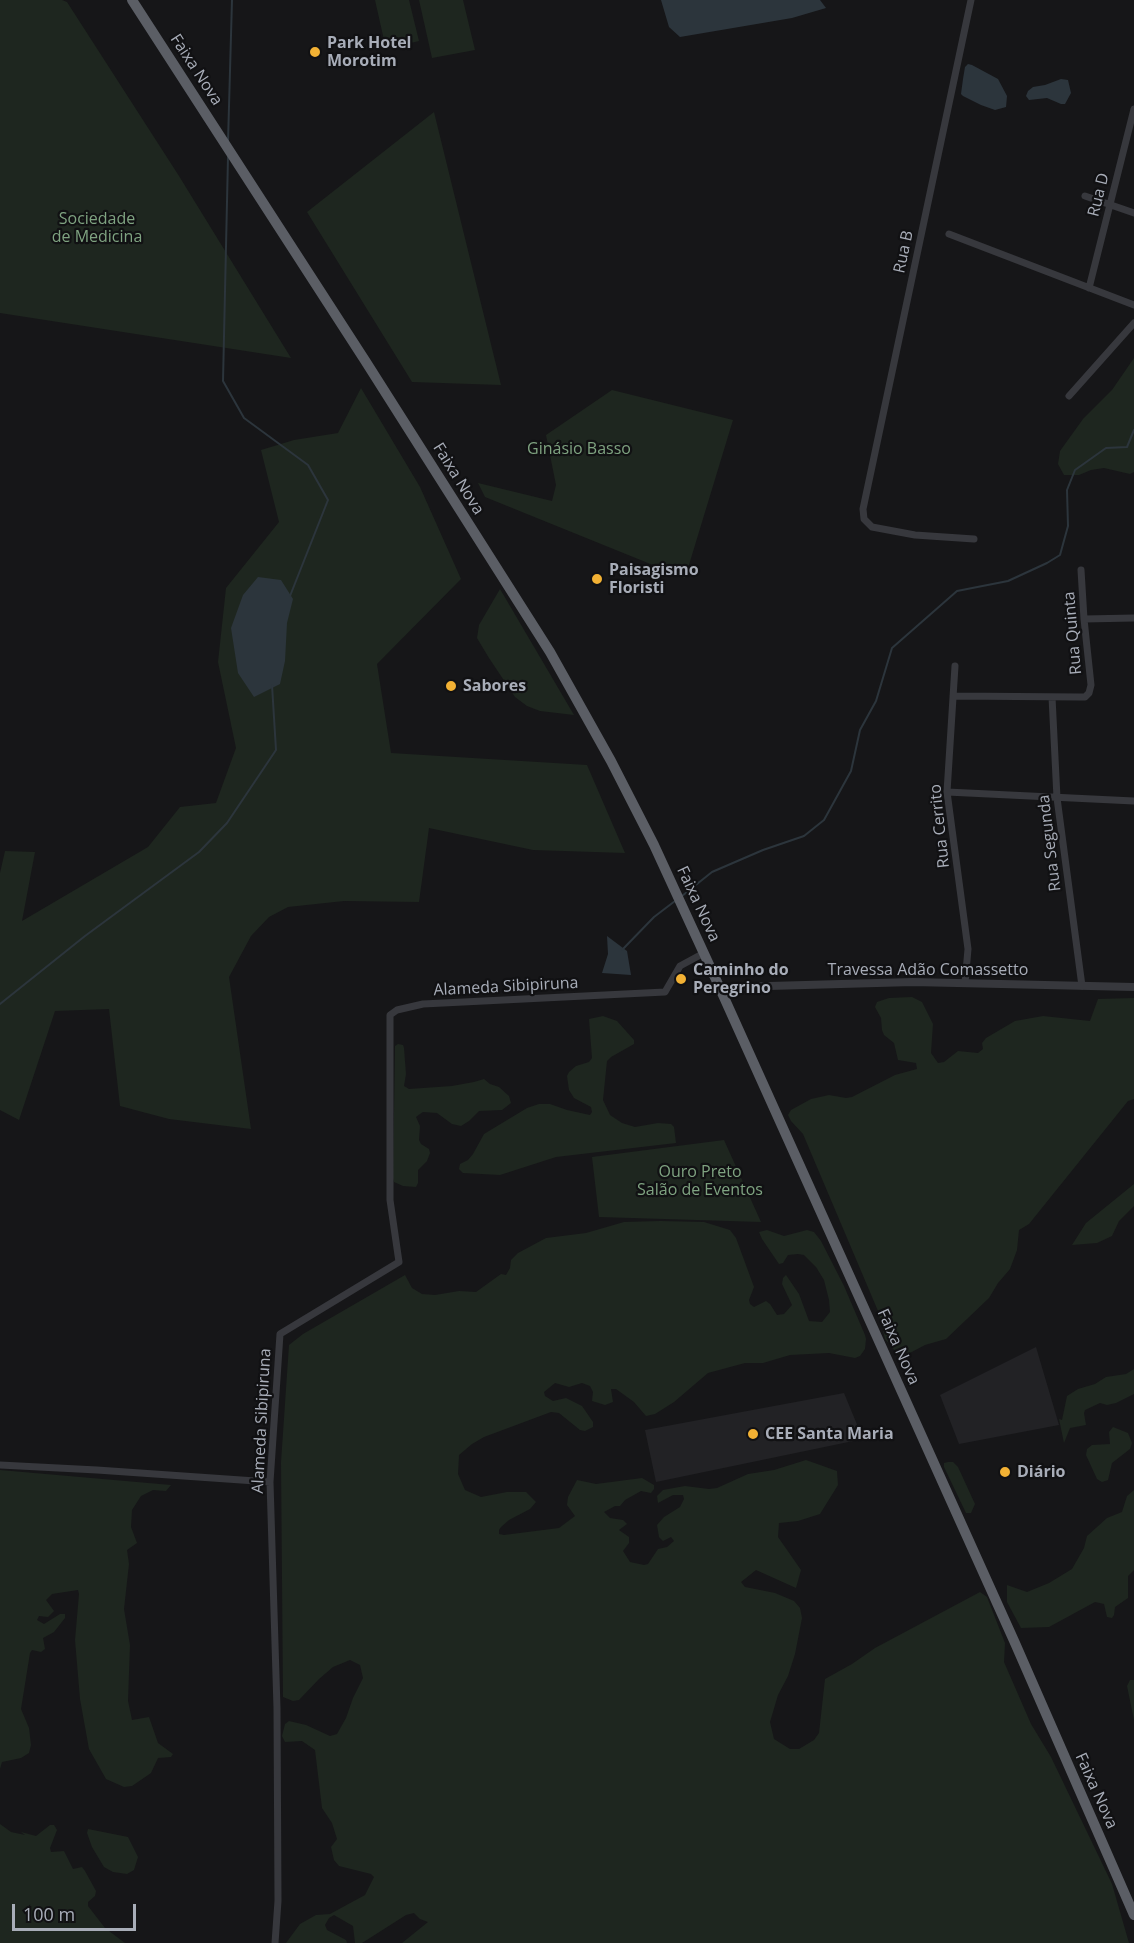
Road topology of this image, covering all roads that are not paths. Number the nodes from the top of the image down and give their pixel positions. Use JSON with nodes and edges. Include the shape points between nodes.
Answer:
{"nodes":[{"id":1,"x":132,"y":0,"type":"edge"},
{"id":2,"x":971,"y":0,"type":"edge"},
{"id":3,"x":1134,"y":109,"type":"edge"},
{"id":4,"x":1085,"y":196,"type":"dead end"},
{"id":5,"x":1111,"y":205,"type":"junction"},
{"id":6,"x":1134,"y":213,"type":"edge"},
{"id":7,"x":949,"y":234,"type":"dead end"},
{"id":8,"x":1089,"y":288,"type":"junction"},
{"id":9,"x":1134,"y":305,"type":"edge"},
{"id":10,"x":1134,"y":323,"type":"edge"},
{"id":11,"x":1069,"y":396,"type":"dead end"},
{"id":12,"x":974,"y":538,"type":"dead end"},
{"id":13,"x":1081,"y":570,"type":"dead end"},
{"id":14,"x":1134,"y":618,"type":"edge"},
{"id":15,"x":1084,"y":619,"type":"junction"},
{"id":16,"x":955,"y":666,"type":"dead end"},
{"id":17,"x":953,"y":696,"type":"junction"},
{"id":18,"x":1052,"y":697,"type":"junction"},
{"id":19,"x":947,"y":792,"type":"junction"},
{"id":20,"x":1057,"y":798,"type":"junction"},
{"id":21,"x":1134,"y":801,"type":"edge"},
{"id":22,"x":704,"y":953,"type":"junction"},
{"id":23,"x":965,"y":983,"type":"junction"},
{"id":24,"x":1082,"y":986,"type":"junction"},
{"id":25,"x":1134,"y":987,"type":"edge"},
{"id":26,"x":722,"y":991,"type":"junction"},
{"id":27,"x":0,"y":1465,"type":"edge"},
{"id":28,"x":270,"y":1482,"type":"junction"},
{"id":29,"x":1134,"y":1913,"type":"edge"},
{"id":30,"x":275,"y":1943,"type":"edge"}],
"edges":[{"from":1,"to":22,"type":"highway","name":"Faixa Nova","via":[[550,652],[643,822]]},
{"from":2,"to":12,"type":"street","name":"Rua B","via":[[862,509],[864,519],[872,527]]},
{"from":3,"to":5,"type":"street","name":"Rua D"},
{"from":4,"to":5,"type":"street"},
{"from":5,"to":6,"type":"street"},
{"from":5,"to":8,"type":"street","name":"Rua D"},
{"from":7,"to":8,"type":"street"},
{"from":8,"to":9,"type":"street"},
{"from":10,"to":11,"type":"street"},
{"from":13,"to":15,"type":"street","name":"Rua Quinta"},
{"from":14,"to":15,"type":"street"},
{"from":15,"to":18,"type":"street","name":"Rua Quinta","via":[[1089,693],[1085,697]]},
{"from":16,"to":17,"type":"street","name":"Rua Cerrito"},
{"from":17,"to":18,"type":"street"},
{"from":17,"to":19,"type":"street","name":"Rua Cerrito"},
{"from":18,"to":20,"type":"street","name":"Rua Segunda"},
{"from":19,"to":20,"type":"street"},
{"from":19,"to":23,"type":"street","name":"Rua Cerrito","via":[[968,949]]},
{"from":20,"to":21,"type":"street"},
{"from":20,"to":24,"type":"street","name":"Rua Segunda"},
{"from":22,"to":26,"type":"highway","name":"Faixa Nova"},
{"from":22,"to":28,"type":"street","name":"Alameda Sibipiruna","via":[[680,966],[665,992],[423,1004],[392,1012],[390,1200],[399,1262],[280,1334]]},
{"from":23,"to":24,"type":"street","name":"Travessa Adão Comassetto"},
{"from":23,"to":26,"type":"street","name":"Travessa Adão Comassetto","via":[[733,987]]},
{"from":24,"to":25,"type":"street","name":"Travessa Adão Comassetto"},
{"from":26,"to":29,"type":"highway","name":"Faixa Nova"},
{"from":27,"to":28,"type":"street"},
{"from":28,"to":30,"type":"street","name":"Alameda Sibipiruna","via":[[277,1708]]}]}
